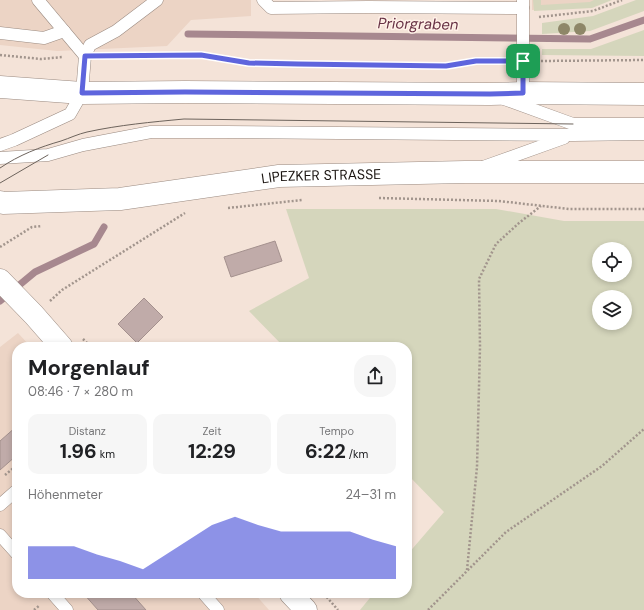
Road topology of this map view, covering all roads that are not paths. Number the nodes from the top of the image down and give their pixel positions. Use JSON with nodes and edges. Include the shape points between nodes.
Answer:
{"nodes":[{"id":1,"x":38,"y":0,"type":"edge"},
{"id":2,"x":157,"y":0,"type":"edge"},
{"id":3,"x":263,"y":0,"type":"edge"},
{"id":4,"x":523,"y":9,"type":"edge"},
{"id":5,"x":64,"y":31,"type":"junction"},
{"id":6,"x":0,"y":33,"type":"edge"},
{"id":7,"x":85,"y":56,"type":"junction"},
{"id":8,"x":0,"y":87,"type":"edge"},
{"id":9,"x":82,"y":93,"type":"junction"},
{"id":10,"x":523,"y":93,"type":"junction"},
{"id":11,"x":490,"y":94,"type":"junction"},
{"id":12,"x":644,"y":94,"type":"edge"},
{"id":13,"x":644,"y":124,"type":"edge"},
{"id":14,"x":644,"y":134,"type":"edge"},
{"id":15,"x":573,"y":135,"type":"junction"},
{"id":16,"x":0,"y":145,"type":"edge"},
{"id":17,"x":0,"y":158,"type":"edge"},
{"id":18,"x":468,"y":172,"type":"junction"},
{"id":19,"x":644,"y":172,"type":"edge"},
{"id":20,"x":1,"y":204,"type":"edge"},
{"id":21,"x":0,"y":280,"type":"edge"},
{"id":22,"x":57,"y":342,"type":"edge"},
{"id":23,"x":12,"y":494,"type":"edge"},
{"id":24,"x":0,"y":505,"type":"edge"},
{"id":25,"x":0,"y":535,"type":"edge"},
{"id":26,"x":12,"y":548,"type":"edge"},
{"id":27,"x":56,"y":598,"type":"edge"},
{"id":28,"x":207,"y":598,"type":"edge"},
{"id":29,"x":295,"y":598,"type":"edge"},
{"id":30,"x":67,"y":610,"type":"edge"},
{"id":31,"x":218,"y":610,"type":"edge"},
{"id":32,"x":306,"y":610,"type":"edge"}],
"edges":[{"from":1,"to":5,"type":"lane"},
{"from":2,"to":7,"type":"lane","via":[[116,31],[90,45]]},
{"from":3,"to":4,"type":"lane","via":[[271,8]]},
{"from":4,"to":10,"type":"lane"},
{"from":5,"to":6,"type":"lane","via":[[44,38]]},
{"from":5,"to":7,"type":"lane"},
{"from":7,"to":9,"type":"lane"},
{"from":8,"to":9,"type":"main road"},
{"from":9,"to":11,"type":"main road"},
{"from":9,"to":16,"type":"lane","via":[[70,114]]},
{"from":10,"to":11,"type":"main road"},
{"from":10,"to":12,"type":"main road"},
{"from":11,"to":13,"type":"lane","via":[[573,124]]},
{"from":14,"to":15,"type":"lane"},
{"from":15,"to":17,"type":"lane","via":[[150,132],[83,145],[48,155]]},
{"from":15,"to":18,"type":"lane"},
{"from":18,"to":19,"type":"main road","name":"LIPEZKER STRASSE"},
{"from":18,"to":20,"type":"main road","name":"LIPEZKER STRASSE","via":[[279,176],[120,199]]},
{"from":21,"to":22,"type":"main road"},
{"from":23,"to":24,"type":"lane"},
{"from":25,"to":26,"type":"lane"},
{"from":27,"to":30,"type":"lane"},
{"from":28,"to":31,"type":"lane"},
{"from":29,"to":32,"type":"main road"}]}
